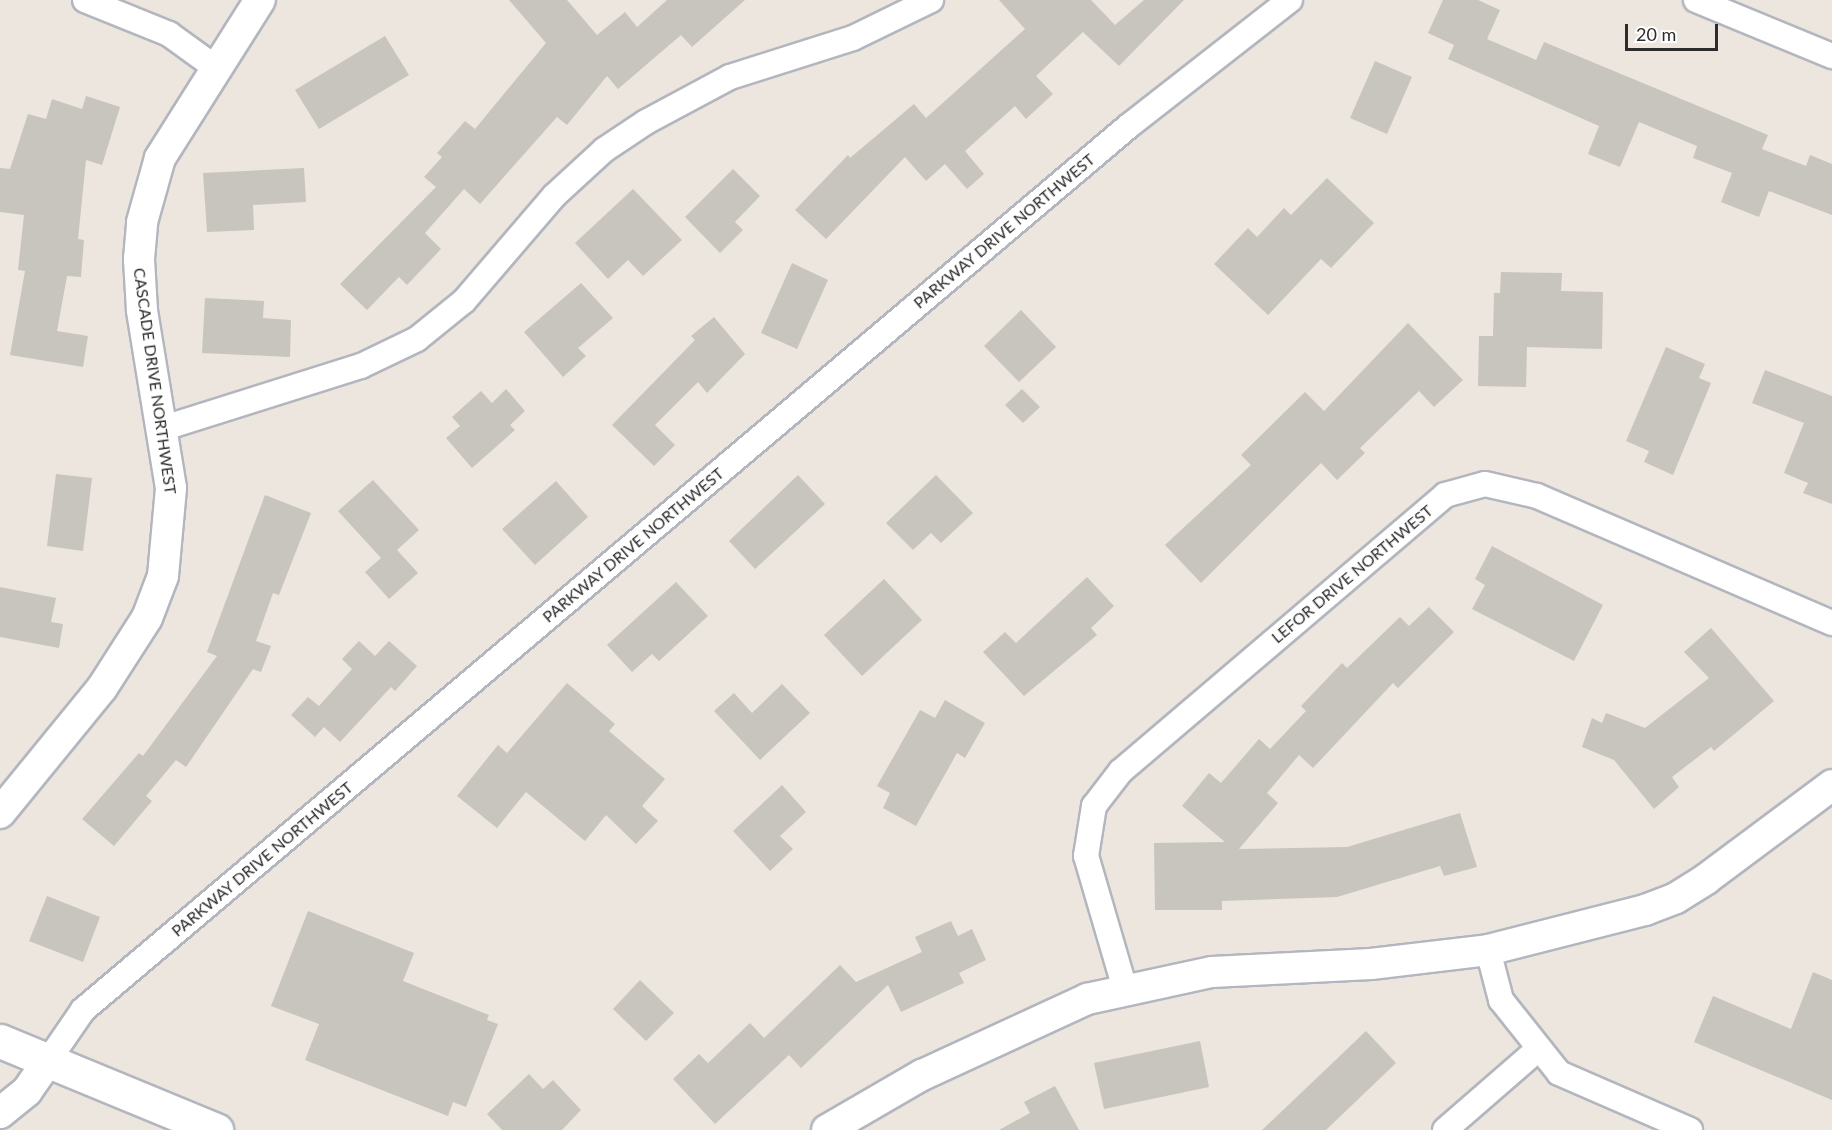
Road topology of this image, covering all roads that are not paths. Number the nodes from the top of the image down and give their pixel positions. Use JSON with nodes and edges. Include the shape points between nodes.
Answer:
{"nodes":[{"id":1,"x":85,"y":0,"type":"edge"},
{"id":2,"x":260,"y":0,"type":"edge"},
{"id":3,"x":931,"y":0,"type":"edge"},
{"id":4,"x":1290,"y":0,"type":"edge"},
{"id":5,"x":1696,"y":0,"type":"edge"},
{"id":6,"x":1832,"y":56,"type":"edge"},
{"id":7,"x":216,"y":68,"type":"junction"},
{"id":8,"x":164,"y":428,"type":"junction"},
{"id":9,"x":1832,"y":623,"type":"edge"},
{"id":10,"x":1832,"y":785,"type":"edge"},
{"id":11,"x":0,"y":813,"type":"edge"},
{"id":12,"x":1488,"y":950,"type":"junction"},
{"id":13,"x":1125,"y":989,"type":"junction"},
{"id":14,"x":0,"y":1041,"type":"edge"},
{"id":15,"x":1537,"y":1050,"type":"junction"},
{"id":16,"x":48,"y":1061,"type":"junction"},
{"id":17,"x":0,"y":1113,"type":"edge"},
{"id":18,"x":216,"y":1130,"type":"edge"},
{"id":19,"x":827,"y":1130,"type":"edge"},
{"id":20,"x":1444,"y":1130,"type":"edge"},
{"id":21,"x":1690,"y":1130,"type":"edge"}],
"edges":[{"from":1,"to":7,"type":"street","via":[[169,33]]},
{"from":2,"to":7,"type":"street","name":"CASCADE DRIVE NORTHWEST"},
{"from":3,"to":8,"type":"street","via":[[853,38],[730,77],[646,122],[604,150],[554,196],[465,301],[417,339],[361,366]]},
{"from":4,"to":16,"type":"street","name":"PARKWAY DRIVE NORTHWEST","via":[[1130,125],[82,1010]]},
{"from":5,"to":6,"type":"street"},
{"from":7,"to":8,"type":"street","name":"CASCADE DRIVE NORTHWEST","via":[[160,158],[142,222],[142,310]]},
{"from":8,"to":11,"type":"street","name":"CASCADE DRIVE NORTHWEST","via":[[171,488],[169,531],[163,576],[147,618],[102,688]]},
{"from":9,"to":13,"type":"street","name":"LEFOR DRIVE NORTHWEST","via":[[1537,496],[1485,484],[1444,495],[1121,771],[1094,806],[1086,856]]},
{"from":10,"to":12,"type":"street","via":[[1745,852],[1676,898],[1584,928]]},
{"from":12,"to":13,"type":"street","via":[[1371,964],[1246,969]]},
{"from":12,"to":15,"type":"street","via":[[1501,1000]]},
{"from":13,"to":19,"type":"street","via":[[1054,1011],[991,1040]]},
{"from":14,"to":16,"type":"main road"},
{"from":15,"to":20,"type":"street"},
{"from":15,"to":21,"type":"street","via":[[1559,1073]]},
{"from":16,"to":17,"type":"street","name":"PARKWAY DRIVE NORTHWEST","via":[[27,1091]]},
{"from":16,"to":18,"type":"main road"}]}
